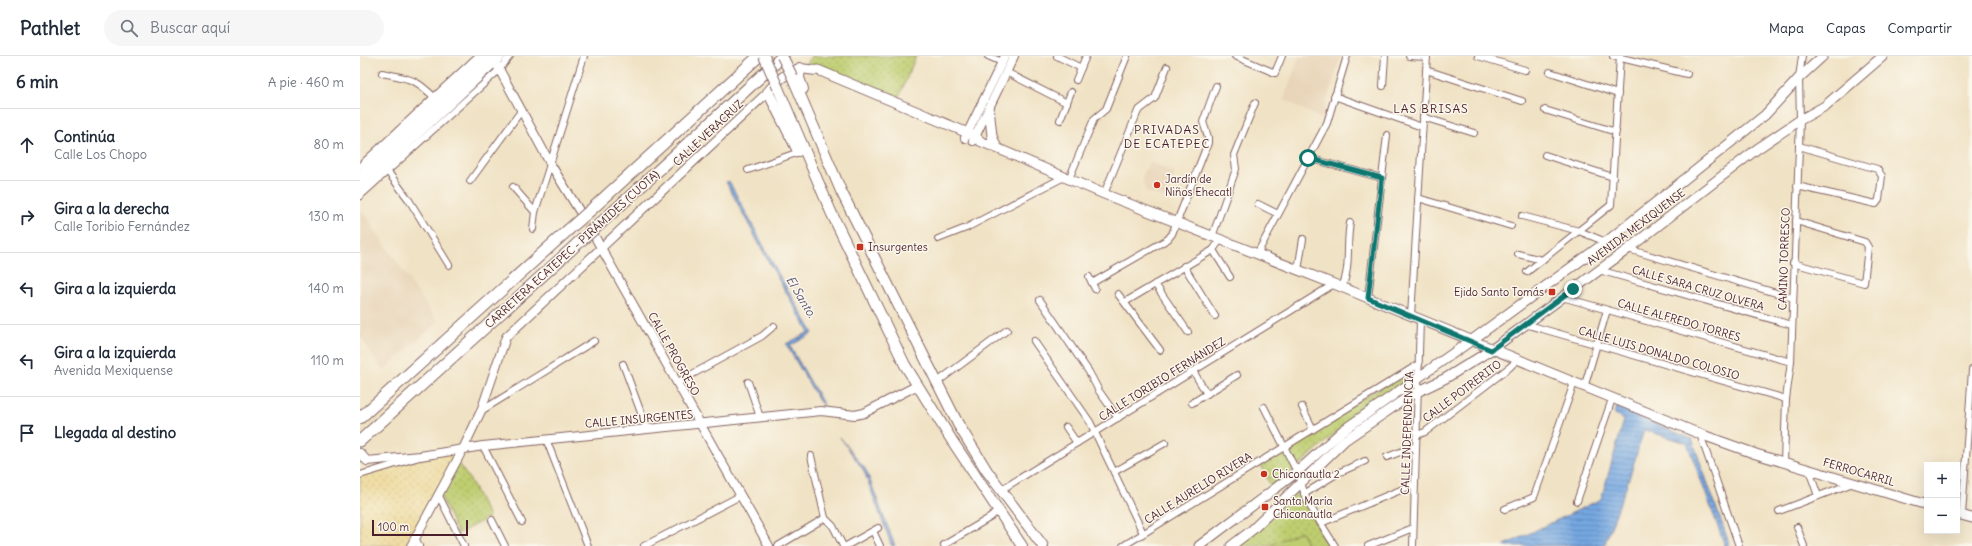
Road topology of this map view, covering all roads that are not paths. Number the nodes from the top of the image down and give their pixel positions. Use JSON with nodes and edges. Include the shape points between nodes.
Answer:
{"nodes":[{"id":1,"x":478,"y":56,"type":"edge"},
{"id":2,"x":510,"y":56,"type":"edge"},
{"id":3,"x":584,"y":56,"type":"edge"},
{"id":4,"x":759,"y":56,"type":"edge"},
{"id":5,"x":764,"y":56,"type":"edge"},
{"id":6,"x":782,"y":56,"type":"edge"},
{"id":7,"x":988,"y":56,"type":"edge"},
{"id":8,"x":1014,"y":56,"type":"edge"},
{"id":9,"x":1056,"y":56,"type":"edge"},
{"id":10,"x":1086,"y":56,"type":"edge"},
{"id":11,"x":1127,"y":56,"type":"edge"},
{"id":12,"x":1235,"y":56,"type":"edge"},
{"id":13,"x":1282,"y":56,"type":"edge"},
{"id":14,"x":1347,"y":56,"type":"edge"},
{"id":15,"x":1385,"y":56,"type":"edge"},
{"id":16,"x":1409,"y":56,"type":"edge"},
{"id":17,"x":1427,"y":56,"type":"edge"},
{"id":18,"x":1478,"y":56,"type":"edge"},
{"id":19,"x":1613,"y":56,"type":"edge"},
{"id":20,"x":1802,"y":56,"type":"edge"},
{"id":21,"x":1823,"y":56,"type":"edge"},
{"id":22,"x":1883,"y":56,"type":"edge"},
{"id":23,"x":1620,"y":57,"type":"edge"},
{"id":24,"x":1004,"y":59,"type":"edge"},
{"id":25,"x":495,"y":60,"type":"edge"},
{"id":26,"x":1167,"y":67,"type":"dead end"},
{"id":27,"x":800,"y":68,"type":"junction"},
{"id":28,"x":1081,"y":68,"type":"junction"},
{"id":29,"x":1426,"y":70,"type":"junction"},
{"id":30,"x":1525,"y":70,"type":"dead end"},
{"id":31,"x":1006,"y":72,"type":"junction"},
{"id":32,"x":1550,"y":72,"type":"dead end"},
{"id":33,"x":382,"y":73,"type":"dead end"},
{"id":34,"x":1687,"y":74,"type":"dead end"},
{"id":35,"x":1799,"y":78,"type":"junction"},
{"id":36,"x":1076,"y":80,"type":"dead end"},
{"id":37,"x":1216,"y":86,"type":"dead end"},
{"id":38,"x":1383,"y":86,"type":"dead end"},
{"id":39,"x":768,"y":92,"type":"junction"},
{"id":40,"x":1071,"y":92,"type":"dead end"},
{"id":41,"x":1618,"y":94,"type":"junction"},
{"id":42,"x":1334,"y":96,"type":"junction"},
{"id":43,"x":436,"y":100,"type":"junction"},
{"id":44,"x":1522,"y":101,"type":"dead end"},
{"id":45,"x":1067,"y":103,"type":"junction"},
{"id":46,"x":1255,"y":103,"type":"dead end"},
{"id":47,"x":989,"y":108,"type":"junction"},
{"id":48,"x":1545,"y":110,"type":"dead end"},
{"id":49,"x":521,"y":111,"type":"junction"},
{"id":50,"x":1423,"y":117,"type":"junction"},
{"id":51,"x":1060,"y":120,"type":"dead end"},
{"id":52,"x":1800,"y":120,"type":"junction"},
{"id":53,"x":1422,"y":127,"type":"junction"},
{"id":54,"x":1616,"y":132,"type":"junction"},
{"id":55,"x":1474,"y":133,"type":"dead end"},
{"id":56,"x":1387,"y":135,"type":"dead end"},
{"id":57,"x":972,"y":138,"type":"junction"},
{"id":58,"x":1799,"y":146,"type":"junction"},
{"id":59,"x":998,"y":148,"type":"junction"},
{"id":60,"x":799,"y":152,"type":"junction"},
{"id":61,"x":1545,"y":156,"type":"dead end"},
{"id":62,"x":1308,"y":158,"type":"junction"},
{"id":63,"x":551,"y":165,"type":"junction"},
{"id":64,"x":360,"y":166,"type":"edge"},
{"id":65,"x":385,"y":168,"type":"junction"},
{"id":66,"x":748,"y":170,"type":"dead end"},
{"id":67,"x":360,"y":176,"type":"edge"},
{"id":68,"x":1066,"y":178,"type":"junction"},
{"id":69,"x":1382,"y":178,"type":"junction"},
{"id":70,"x":1613,"y":178,"type":"junction"},
{"id":71,"x":470,"y":181,"type":"dead end"},
{"id":72,"x":1797,"y":186,"type":"junction"},
{"id":73,"x":360,"y":187,"type":"edge"},
{"id":74,"x":513,"y":187,"type":"dead end"},
{"id":75,"x":841,"y":191,"type":"junction"},
{"id":76,"x":1104,"y":194,"type":"junction"},
{"id":77,"x":360,"y":196,"type":"edge"},
{"id":78,"x":1418,"y":198,"type":"junction"},
{"id":79,"x":1258,"y":204,"type":"dead end"},
{"id":80,"x":535,"y":212,"type":"junction"},
{"id":81,"x":580,"y":212,"type":"tunnel mouth"},
{"id":82,"x":831,"y":212,"type":"junction"},
{"id":83,"x":1278,"y":214,"type":"junction"},
{"id":84,"x":1522,"y":216,"type":"dead end"},
{"id":85,"x":1796,"y":221,"type":"junction"},
{"id":86,"x":1176,"y":223,"type":"junction"},
{"id":87,"x":1350,"y":223,"type":"dead end"},
{"id":88,"x":1511,"y":226,"type":"dead end"},
{"id":89,"x":533,"y":229,"type":"dead end"},
{"id":90,"x":1579,"y":232,"type":"junction"},
{"id":91,"x":595,"y":237,"type":"tunnel mouth"},
{"id":92,"x":1216,"y":238,"type":"junction"},
{"id":93,"x":938,"y":239,"type":"dead end"},
{"id":94,"x":1303,"y":239,"type":"dead end"},
{"id":95,"x":1606,"y":242,"type":"junction"},
{"id":96,"x":602,"y":248,"type":"junction"},
{"id":97,"x":1628,"y":248,"type":"junction"},
{"id":98,"x":1213,"y":250,"type":"junction"},
{"id":99,"x":1257,"y":254,"type":"junction"},
{"id":100,"x":1518,"y":254,"type":"dead end"},
{"id":101,"x":1542,"y":260,"type":"junction"},
{"id":102,"x":1794,"y":263,"type":"junction"},
{"id":103,"x":449,"y":265,"type":"dead end"},
{"id":104,"x":1184,"y":266,"type":"junction"},
{"id":105,"x":1298,"y":270,"type":"junction"},
{"id":106,"x":1599,"y":270,"type":"junction"},
{"id":107,"x":1527,"y":272,"type":"dead end"},
{"id":108,"x":1230,"y":277,"type":"dead end"},
{"id":109,"x":1155,"y":284,"type":"junction"},
{"id":110,"x":1338,"y":286,"type":"junction"},
{"id":111,"x":1095,"y":289,"type":"dead end"},
{"id":112,"x":1118,"y":294,"type":"dead end"},
{"id":113,"x":1562,"y":297,"type":"junction"},
{"id":114,"x":1368,"y":298,"type":"junction"},
{"id":115,"x":1794,"y":298,"type":"junction"},
{"id":116,"x":1040,"y":300,"type":"dead end"},
{"id":117,"x":1125,"y":302,"type":"junction"},
{"id":118,"x":1607,"y":310,"type":"junction"},
{"id":119,"x":1215,"y":316,"type":"dead end"},
{"id":120,"x":1411,"y":316,"type":"junction"},
{"id":121,"x":1420,"y":320,"type":"junction"},
{"id":122,"x":1525,"y":324,"type":"junction"},
{"id":123,"x":1792,"y":325,"type":"junction"},
{"id":124,"x":774,"y":326,"type":"dead end"},
{"id":125,"x":1007,"y":330,"type":"dead end"},
{"id":126,"x":1188,"y":332,"type":"dead end"},
{"id":127,"x":1472,"y":340,"type":"junction"},
{"id":128,"x":594,"y":341,"type":"dead end"},
{"id":129,"x":1034,"y":341,"type":"dead end"},
{"id":130,"x":1598,"y":346,"type":"junction"},
{"id":131,"x":1160,"y":350,"type":"dead end"},
{"id":132,"x":1491,"y":350,"type":"junction"},
{"id":133,"x":1517,"y":360,"type":"junction"},
{"id":134,"x":1791,"y":362,"type":"junction"},
{"id":135,"x":623,"y":364,"type":"dead end"},
{"id":136,"x":1419,"y":364,"type":"junction"},
{"id":137,"x":1972,"y":370,"type":"edge"},
{"id":138,"x":1193,"y":371,"type":"junction"},
{"id":139,"x":1237,"y":375,"type":"dead end"},
{"id":140,"x":1418,"y":378,"type":"junction"},
{"id":141,"x":678,"y":382,"type":"junction"},
{"id":142,"x":748,"y":382,"type":"dead end"},
{"id":143,"x":936,"y":383,"type":"junction"},
{"id":144,"x":1574,"y":384,"type":"junction"},
{"id":145,"x":918,"y":385,"type":"junction"},
{"id":146,"x":1584,"y":388,"type":"junction"},
{"id":147,"x":1418,"y":390,"type":"junction"},
{"id":148,"x":1207,"y":394,"type":"junction"},
{"id":149,"x":1612,"y":399,"type":"junction"},
{"id":150,"x":1786,"y":399,"type":"junction"},
{"id":151,"x":1192,"y":403,"type":"dead end"},
{"id":152,"x":1264,"y":407,"type":"dead end"},
{"id":153,"x":1302,"y":407,"type":"dead end"},
{"id":154,"x":480,"y":411,"type":"junction"},
{"id":155,"x":760,"y":417,"type":"junction"},
{"id":156,"x":360,"y":418,"type":"edge"},
{"id":157,"x":1118,"y":418,"type":"junction"},
{"id":158,"x":700,"y":424,"type":"junction"},
{"id":159,"x":1066,"y":427,"type":"dead end"},
{"id":160,"x":647,"y":429,"type":"junction"},
{"id":161,"x":1313,"y":429,"type":"junction"},
{"id":162,"x":1095,"y":432,"type":"junction"},
{"id":163,"x":1700,"y":434,"type":"junction"},
{"id":164,"x":1416,"y":435,"type":"junction"},
{"id":165,"x":546,"y":439,"type":"junction"},
{"id":166,"x":360,"y":441,"type":"edge"},
{"id":167,"x":1077,"y":443,"type":"junction"},
{"id":168,"x":1165,"y":443,"type":"dead end"},
{"id":169,"x":483,"y":446,"type":"junction"},
{"id":170,"x":1416,"y":446,"type":"junction"},
{"id":171,"x":1284,"y":447,"type":"junction"},
{"id":172,"x":463,"y":449,"type":"junction"},
{"id":173,"x":360,"y":453,"type":"edge"},
{"id":174,"x":420,"y":456,"type":"junction"},
{"id":175,"x":812,"y":456,"type":"dead end"},
{"id":176,"x":1387,"y":457,"type":"dead end"},
{"id":177,"x":1365,"y":461,"type":"dead end"},
{"id":178,"x":1784,"y":463,"type":"junction"},
{"id":179,"x":1809,"y":470,"type":"junction"},
{"id":180,"x":1114,"y":472,"type":"junction"},
{"id":181,"x":1297,"y":472,"type":"junction"},
{"id":182,"x":360,"y":475,"type":"edge"},
{"id":183,"x":1853,"y":483,"type":"junction"},
{"id":184,"x":1300,"y":484,"type":"junction"},
{"id":185,"x":1415,"y":484,"type":"junction"},
{"id":186,"x":1001,"y":490,"type":"junction"},
{"id":187,"x":438,"y":494,"type":"junction"},
{"id":188,"x":1304,"y":494,"type":"junction"},
{"id":189,"x":740,"y":496,"type":"junction"},
{"id":190,"x":1818,"y":496,"type":"junction"},
{"id":191,"x":1577,"y":501,"type":"dead end"},
{"id":192,"x":1924,"y":504,"type":"edge"},
{"id":193,"x":1505,"y":509,"type":"dead end"},
{"id":194,"x":998,"y":510,"type":"junction"},
{"id":195,"x":1779,"y":511,"type":"dead end"},
{"id":196,"x":1960,"y":515,"type":"edge"},
{"id":197,"x":825,"y":518,"type":"junction"},
{"id":198,"x":1972,"y":518,"type":"edge"},
{"id":199,"x":492,"y":520,"type":"dead end"},
{"id":200,"x":522,"y":522,"type":"dead end"},
{"id":201,"x":1321,"y":523,"type":"junction"},
{"id":202,"x":1797,"y":527,"type":"dead end"},
{"id":203,"x":1413,"y":528,"type":"junction"},
{"id":204,"x":1143,"y":534,"type":"junction"},
{"id":205,"x":415,"y":537,"type":"junction"},
{"id":206,"x":944,"y":545,"type":"dead end"},
{"id":207,"x":1802,"y":545,"type":"edge"},
{"id":208,"x":410,"y":546,"type":"edge"},
{"id":209,"x":419,"y":546,"type":"edge"},
{"id":210,"x":464,"y":546,"type":"edge"},
{"id":211,"x":505,"y":546,"type":"edge"},
{"id":212,"x":588,"y":546,"type":"edge"},
{"id":213,"x":644,"y":546,"type":"edge"},
{"id":214,"x":769,"y":546,"type":"edge"},
{"id":215,"x":778,"y":546,"type":"edge"},
{"id":216,"x":845,"y":546,"type":"edge"},
{"id":217,"x":880,"y":546,"type":"edge"},
{"id":218,"x":1022,"y":546,"type":"edge"},
{"id":219,"x":1043,"y":546,"type":"edge"},
{"id":220,"x":1123,"y":546,"type":"edge"},
{"id":221,"x":1199,"y":546,"type":"edge"},
{"id":222,"x":1231,"y":546,"type":"edge"},
{"id":223,"x":1335,"y":546,"type":"edge"},
{"id":224,"x":1368,"y":546,"type":"edge"},
{"id":225,"x":1413,"y":546,"type":"edge"},
{"id":226,"x":1739,"y":546,"type":"edge"}],
"edges":[{"from":1,"to":43,"type":"street"},
{"from":2,"to":25,"type":"street"},
{"from":3,"to":63,"type":"street"},
{"from":4,"to":156,"type":"highway","name":"CARRETERA ECATEPEC - PIRÁMIDES (CUOTA)","bridge":true},
{"from":5,"to":82,"type":"main road","bridge":true},
{"from":6,"to":75,"type":"main road","bridge":true},
{"from":6,"to":166,"type":"highway","name":"CARRETERA ECATEPEC - PIRÁMIDES (CUOTA)","bridge":true},
{"from":7,"to":24,"type":"street"},
{"from":8,"to":31,"type":"street"},
{"from":9,"to":28,"type":"street"},
{"from":10,"to":28,"type":"street"},
{"from":11,"to":68,"type":"street","via":[[1106,109],[1094,118]]},
{"from":12,"to":13,"type":"street","via":[[1275,73]]},
{"from":14,"to":42,"type":"street"},
{"from":15,"to":38,"type":"street"},
{"from":16,"to":17,"type":"street"},
{"from":17,"to":29,"type":"street"},
{"from":18,"to":30,"type":"street"},
{"from":19,"to":23,"type":"street"},
{"from":20,"to":35,"type":"street","name":"CAMINO TORRESCO"},
{"from":21,"to":35,"type":"main road","name":"AVENIDA MEXIQUENSE"},
{"from":22,"to":52,"type":"main road","name":"AVENIDA MEXIQUENSE","via":[[1825,106]]},
{"from":23,"to":34,"type":"street"},
{"from":23,"to":41,"type":"street"},
{"from":24,"to":57,"type":"street"},
{"from":25,"to":43,"type":"main road"},
{"from":25,"to":49,"type":"street"},
{"from":25,"to":65,"type":"main road"},
{"from":26,"to":76,"type":"street","via":[[1155,98],[1138,112]]},
{"from":27,"to":39,"type":"main road"},
{"from":27,"to":57,"type":"main road","name":"FERROCARRIL","via":[[818,70]]},
{"from":27,"to":75,"type":"main road","via":[[799,78],[840,172]]},
{"from":28,"to":36,"type":"street"},
{"from":29,"to":44,"type":"street"},
{"from":29,"to":50,"type":"street"},
{"from":31,"to":45,"type":"street"},
{"from":31,"to":47,"type":"street"},
{"from":32,"to":41,"type":"street"},
{"from":33,"to":43,"type":"street","via":[[421,84]]},
{"from":35,"to":52,"type":"street","name":"CAMINO TORRESCO"},
{"from":35,"to":95,"type":"main road","name":"AVENIDA MEXIQUENSE","via":[[1765,115],[1743,134]]},
{"from":37,"to":86,"type":"street","via":[[1204,122],[1208,143]]},
{"from":39,"to":60,"type":"main road"},
{"from":39,"to":96,"type":"street","name":"CALLE VERACRUZ"},
{"from":40,"to":45,"type":"street"},
{"from":41,"to":54,"type":"street"},
{"from":42,"to":53,"type":"street"},
{"from":42,"to":62,"type":"street","via":[[1327,122]]},
{"from":43,"to":64,"type":"street"},
{"from":43,"to":67,"type":"main road"},
{"from":45,"to":51,"type":"street"},
{"from":46,"to":92,"type":"street","via":[[1234,155],[1236,169]]},
{"from":47,"to":57,"type":"street"},
{"from":47,"to":59,"type":"main road","via":[[992,136]]},
{"from":48,"to":54,"type":"street"},
{"from":49,"to":63,"type":"street"},
{"from":49,"to":71,"type":"street"},
{"from":50,"to":53,"type":"street"},
{"from":50,"to":55,"type":"street"},
{"from":52,"to":58,"type":"street","name":"CAMINO TORRESCO"},
{"from":52,"to":97,"type":"main road","name":"AVENIDA MEXIQUENSE","via":[[1757,149]]},
{"from":53,"to":78,"type":"street"},
{"from":54,"to":70,"type":"street"},
{"from":56,"to":69,"type":"street"},
{"from":57,"to":59,"type":"main road","name":"FERROCARRIL"},
{"from":58,"to":72,"type":"street","name":"CAMINO TORRESCO"},
{"from":58,"to":72,"type":"street","via":[[1878,170],[1882,176],[1879,200],[1876,204]]},
{"from":59,"to":68,"type":"main road","name":"FERROCARRIL"},
{"from":60,"to":66,"type":"street"},
{"from":60,"to":82,"type":"main road","via":[[821,199]]},
{"from":61,"to":70,"type":"street"},
{"from":62,"to":69,"type":"street"},
{"from":62,"to":83,"type":"street"},
{"from":63,"to":80,"type":"street"},
{"from":63,"to":81,"type":"street"},
{"from":65,"to":73,"type":"main road"},
{"from":65,"to":77,"type":"street"},
{"from":65,"to":103,"type":"street","via":[[409,200]]},
{"from":68,"to":76,"type":"main road","name":"FERROCARRIL"},
{"from":68,"to":93,"type":"street","via":[[966,228]]},
{"from":69,"to":114,"type":"street"},
{"from":70,"to":90,"type":"street","via":[[1611,205]]},
{"from":72,"to":85,"type":"street","name":"CAMINO TORRESCO"},
{"from":74,"to":80,"type":"street"},
{"from":75,"to":143,"type":"main road"},
{"from":76,"to":86,"type":"main road","name":"FERROCARRIL"},
{"from":78,"to":88,"type":"street"},
{"from":78,"to":120,"type":"street"},
{"from":79,"to":83,"type":"street"},
{"from":80,"to":89,"type":"street"},
{"from":82,"to":145,"type":"main road","via":[[905,365]]},
{"from":83,"to":99,"type":"street"},
{"from":84,"to":90,"type":"street"},
{"from":85,"to":102,"type":"street","name":"CAMINO TORRESCO"},
{"from":85,"to":102,"type":"street","via":[[1868,244],[1864,283]]},
{"from":86,"to":92,"type":"main road","name":"FERROCARRIL"},
{"from":86,"to":111,"type":"street","via":[[1168,239],[1091,280]]},
{"from":87,"to":110,"type":"street","via":[[1347,271]]},
{"from":90,"to":95,"type":"street"},
{"from":90,"to":101,"type":"street"},
{"from":91,"to":96,"type":"street","name":"CALLE PROGRESO"},
{"from":92,"to":98,"type":"street"},
{"from":92,"to":99,"type":"main road","name":"FERROCARRIL"},
{"from":94,"to":105,"type":"street"},
{"from":95,"to":127,"type":"main road","name":"AVENIDA MEXIQUENSE"},
{"from":96,"to":141,"type":"street","name":"CALLE PROGRESO"},
{"from":96,"to":154,"type":"street","name":"CALLE VERACRUZ","via":[[506,337]]},
{"from":97,"to":106,"type":"main road","name":"AVENIDA MEXIQUENSE"},
{"from":97,"to":115,"type":"street"},
{"from":98,"to":104,"type":"street"},
{"from":98,"to":108,"type":"street"},
{"from":99,"to":105,"type":"main road","name":"FERROCARRIL"},
{"from":100,"to":101,"type":"street"},
{"from":101,"to":107,"type":"street"},
{"from":102,"to":115,"type":"street","name":"CAMINO TORRESCO"},
{"from":104,"to":109,"type":"street"},
{"from":104,"to":119,"type":"street"},
{"from":105,"to":110,"type":"main road","name":"FERROCARRIL"},
{"from":106,"to":113,"type":"main road","name":"AVENIDA MEXIQUENSE"},
{"from":106,"to":123,"type":"street","name":"CALLE SARA CRUZ OLVERA"},
{"from":109,"to":117,"type":"street"},
{"from":109,"to":126,"type":"street"},
{"from":110,"to":114,"type":"main road","name":"FERROCARRIL"},
{"from":110,"to":138,"type":"street","name":"CALLE TORIBIO FERNÁNDEZ"},
{"from":112,"to":117,"type":"street"},
{"from":113,"to":118,"type":"street","name":"CALLE ALFREDO TORRES"},
{"from":113,"to":122,"type":"main road","name":"AVENIDA MEXIQUENSE"},
{"from":114,"to":120,"type":"main road","name":"FERROCARRIL"},
{"from":115,"to":123,"type":"street","name":"CAMINO TORRESCO"},
{"from":116,"to":157,"type":"street","via":[[1090,372],[1099,391]]},
{"from":117,"to":131,"type":"street"},
{"from":118,"to":130,"type":"street"},
{"from":118,"to":134,"type":"street","name":"CALLE ALFREDO TORRES"},
{"from":120,"to":121,"type":"main road","name":"FERROCARRIL"},
{"from":121,"to":127,"type":"main road","name":"FERROCARRIL"},
{"from":121,"to":136,"type":"street","name":"CALLE INDEPENDENCIA"},
{"from":122,"to":130,"type":"street","name":"CALLE LUIS DONALDO COLOSIO"},
{"from":122,"to":132,"type":"main road","name":"AVENIDA MEXIQUENSE"},
{"from":123,"to":134,"type":"street","name":"CAMINO TORRESCO"},
{"from":124,"to":141,"type":"street","via":[[762,336]]},
{"from":125,"to":143,"type":"street"},
{"from":127,"to":132,"type":"main road","name":"FERROCARRIL"},
{"from":127,"to":140,"type":"main road","name":"AVENIDA MEXIQUENSE"},
{"from":128,"to":154,"type":"street"},
{"from":129,"to":162,"type":"street"},
{"from":130,"to":146,"type":"street"},
{"from":130,"to":150,"type":"street","name":"CALLE LUIS DONALDO COLOSIO"},
{"from":132,"to":133,"type":"main road","name":"FERROCARRIL"},
{"from":132,"to":147,"type":"main road","name":"AVENIDA MEXIQUENSE","via":[[1446,378]]},
{"from":133,"to":144,"type":"main road","name":"FERROCARRIL"},
{"from":133,"to":164,"type":"street","name":"CALLE POTRERITO","via":[[1425,432]]},
{"from":134,"to":150,"type":"street","name":"CAMINO TORRESCO"},
{"from":135,"to":160,"type":"street"},
{"from":136,"to":140,"type":"street","name":"CALLE INDEPENDENCIA"},
{"from":136,"to":161,"type":"street","name":"CALLE AURELIO RIVERA"},
{"from":137,"to":196,"type":"street"},
{"from":138,"to":148,"type":"street"},
{"from":138,"to":157,"type":"street","name":"CALLE TORIBIO FERNÁNDEZ"},
{"from":139,"to":148,"type":"street"},
{"from":140,"to":147,"type":"street","name":"CALLE INDEPENDENCIA"},
{"from":140,"to":181,"type":"main road","name":"AVENIDA MEXIQUENSE","via":[[1342,431]]},
{"from":141,"to":158,"type":"street","name":"CALLE PROGRESO"},
{"from":142,"to":155,"type":"street"},
{"from":143,"to":186,"type":"main road","via":[[958,424]]},
{"from":144,"to":146,"type":"main road","name":"FERROCARRIL"},
{"from":144,"to":193,"type":"street","via":[[1534,497]]},
{"from":145,"to":155,"type":"street","name":"CALLE INSURGENTES","via":[[864,413],[855,415],[821,411]]},
{"from":145,"to":194,"type":"main road"},
{"from":146,"to":149,"type":"main road","name":"FERROCARRIL"},
{"from":147,"to":164,"type":"street","name":"CALLE INDEPENDENCIA"},
{"from":147,"to":184,"type":"main road","name":"AVENIDA MEXIQUENSE","via":[[1346,440]]},
{"from":148,"to":151,"type":"street"},
{"from":149,"to":163,"type":"main road","name":"FERROCARRIL"},
{"from":149,"to":191,"type":"street"},
{"from":150,"to":178,"type":"street","name":"CAMINO TORRESCO"},
{"from":152,"to":171,"type":"street"},
{"from":153,"to":161,"type":"street"},
{"from":154,"to":172,"type":"street","name":"CALLE VERACRUZ"},
{"from":155,"to":158,"type":"street","name":"CALLE INSURGENTES"},
{"from":157,"to":162,"type":"street","name":"CALLE TORIBIO FERNÁNDEZ"},
{"from":158,"to":160,"type":"street","name":"CALLE INSURGENTES"},
{"from":158,"to":189,"type":"street","name":"CALLE PROGRESO"},
{"from":159,"to":167,"type":"street"},
{"from":160,"to":165,"type":"street","name":"CALLE INSURGENTES"},
{"from":161,"to":171,"type":"street","name":"CALLE AURELIO RIVERA"},
{"from":162,"to":167,"type":"street","name":"CALLE TORIBIO FERNÁNDEZ"},
{"from":162,"to":180,"type":"street"},
{"from":163,"to":178,"type":"main road","name":"FERROCARRIL"},
{"from":163,"to":226,"type":"street"},
{"from":164,"to":170,"type":"street","name":"CALLE INDEPENDENCIA"},
{"from":165,"to":169,"type":"street","name":"CALLE INSURGENTES"},
{"from":165,"to":212,"type":"street"},
{"from":167,"to":186,"type":"street","name":"CALLE TORIBIO FERNÁNDEZ"},
{"from":168,"to":180,"type":"street"},
{"from":169,"to":172,"type":"street","name":"CALLE INSURGENTES"},
{"from":169,"to":200,"type":"street"},
{"from":170,"to":176,"type":"street"},
{"from":170,"to":185,"type":"street","name":"CALLE INDEPENDENCIA"},
{"from":171,"to":181,"type":"street"},
{"from":171,"to":204,"type":"street","name":"CALLE AURELIO RIVERA"},
{"from":172,"to":174,"type":"street","name":"CALLE INSURGENTES"},
{"from":172,"to":187,"type":"street","name":"CALLE VERACRUZ"},
{"from":173,"to":174,"type":"street","name":"CALLE INSURGENTES","via":[[367,461]]},
{"from":174,"to":182,"type":"street","via":[[411,461]]},
{"from":175,"to":197,"type":"street"},
{"from":177,"to":188,"type":"street","via":[[1338,473]]},
{"from":178,"to":179,"type":"main road","name":"FERROCARRIL"},
{"from":179,"to":183,"type":"main road","name":"FERROCARRIL"},
{"from":179,"to":190,"type":"street"},
{"from":180,"to":204,"type":"street"},
{"from":181,"to":184,"type":"street"},
{"from":181,"to":221,"type":"main road","name":"AVENIDA MEXIQUENSE"},
{"from":183,"to":190,"type":"street"},
{"from":183,"to":192,"type":"main road","name":"FERROCARRIL"},
{"from":184,"to":188,"type":"street"},
{"from":184,"to":222,"type":"main road","name":"AVENIDA MEXIQUENSE","via":[[1252,530]]},
{"from":185,"to":201,"type":"street"},
{"from":185,"to":203,"type":"street","name":"CALLE INDEPENDENCIA"},
{"from":186,"to":219,"type":"main road"},
{"from":187,"to":205,"type":"street","name":"CALLE VERACRUZ"},
{"from":187,"to":210,"type":"street"},
{"from":188,"to":201,"type":"street"},
{"from":189,"to":213,"type":"street"},
{"from":189,"to":214,"type":"street","name":"CALLE PROGRESO"},
{"from":190,"to":195,"type":"street"},
{"from":194,"to":206,"type":"street","via":[[991,517]]},
{"from":194,"to":218,"type":"main road"},
{"from":196,"to":198,"type":"main road"},
{"from":197,"to":215,"type":"street"},
{"from":197,"to":216,"type":"street"},
{"from":199,"to":211,"type":"street"},
{"from":201,"to":223,"type":"street"},
{"from":202,"to":207,"type":"street"},
{"from":203,"to":224,"type":"street"},
{"from":203,"to":225,"type":"street","name":"CALLE INDEPENDENCIA"},
{"from":204,"to":220,"type":"street","name":"CALLE AURELIO RIVERA"},
{"from":205,"to":208,"type":"street","name":"CALLE VERACRUZ"},
{"from":205,"to":209,"type":"street"},
{"from":216,"to":217,"type":"street","via":[[876,530]]}]}
